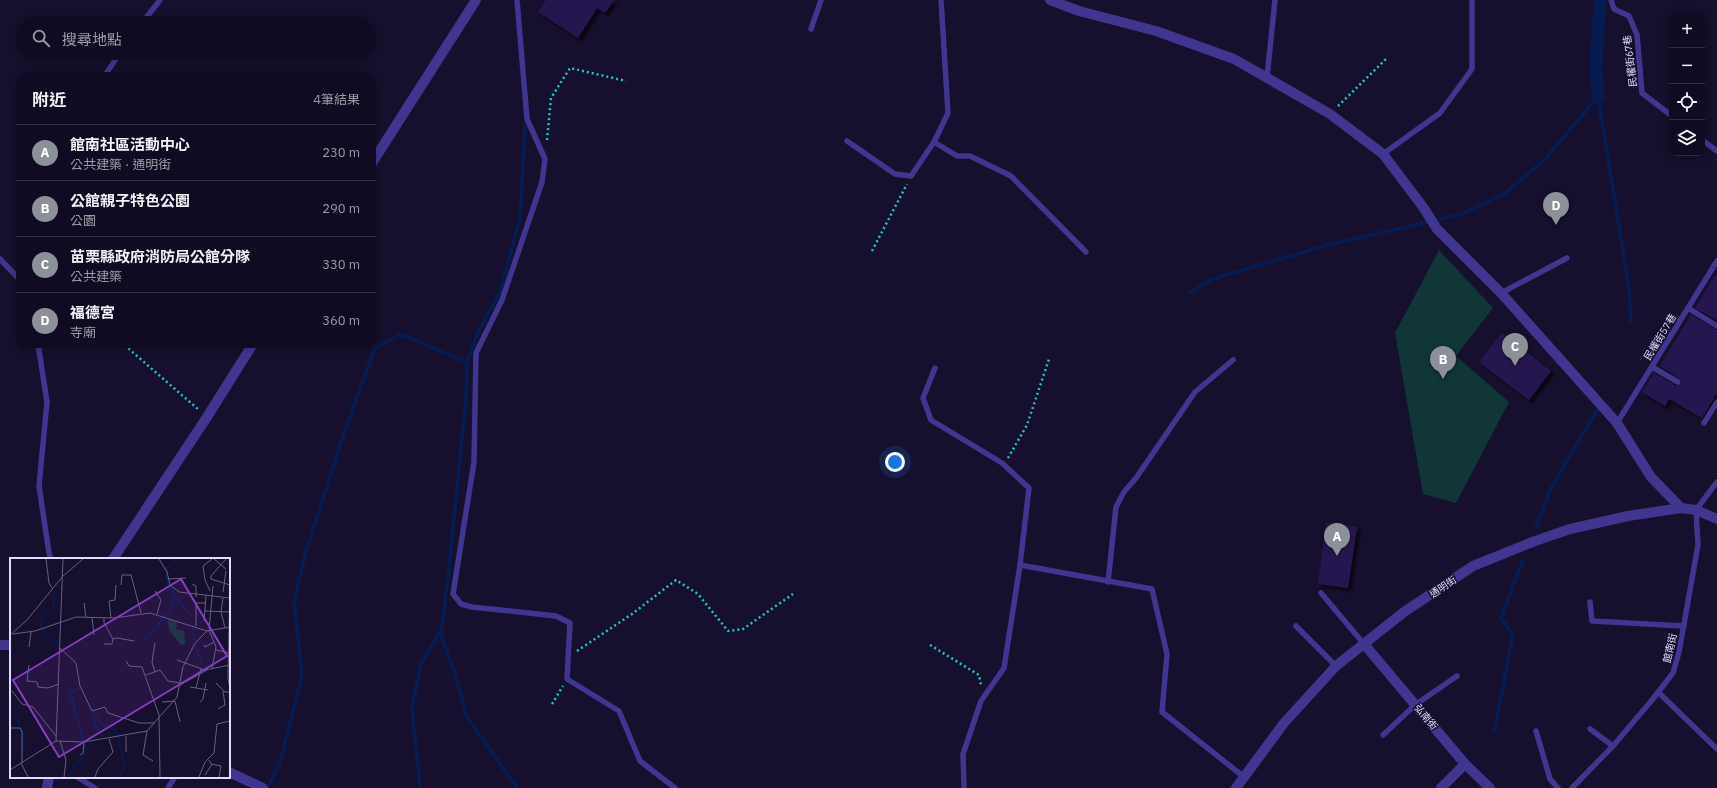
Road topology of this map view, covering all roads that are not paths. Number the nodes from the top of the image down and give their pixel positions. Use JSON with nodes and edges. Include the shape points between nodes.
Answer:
{"nodes":[{"id":1,"x":160,"y":0,"type":"edge"},
{"id":2,"x":476,"y":0,"type":"edge"},
{"id":3,"x":517,"y":0,"type":"edge"},
{"id":4,"x":821,"y":0,"type":"edge"},
{"id":5,"x":942,"y":0,"type":"edge"},
{"id":6,"x":1050,"y":0,"type":"edge"},
{"id":7,"x":1275,"y":0,"type":"edge"},
{"id":8,"x":1472,"y":0,"type":"edge"},
{"id":9,"x":1611,"y":0,"type":"edge"},
{"id":10,"x":147,"y":16,"type":"edge"},
{"id":11,"x":811,"y":29,"type":"dead end"},
{"id":12,"x":115,"y":60,"type":"edge"},
{"id":13,"x":107,"y":72,"type":"edge"},
{"id":14,"x":1267,"y":78,"type":"junction"},
{"id":15,"x":1669,"y":114,"type":"edge"},
{"id":16,"x":847,"y":141,"type":"dead end"},
{"id":17,"x":934,"y":142,"type":"junction"},
{"id":18,"x":1705,"y":142,"type":"edge"},
{"id":19,"x":1717,"y":151,"type":"edge"},
{"id":20,"x":1383,"y":154,"type":"junction"},
{"id":21,"x":376,"y":157,"type":"edge"},
{"id":22,"x":1086,"y":252,"type":"dead end"},
{"id":23,"x":1567,"y":258,"type":"dead end"},
{"id":24,"x":0,"y":259,"type":"edge"},
{"id":25,"x":1717,"y":261,"type":"edge"},
{"id":26,"x":16,"y":276,"type":"edge"},
{"id":27,"x":1501,"y":293,"type":"junction"},
{"id":28,"x":1688,"y":308,"type":"junction"},
{"id":29,"x":1717,"y":326,"type":"edge"},
{"id":30,"x":39,"y":348,"type":"edge"},
{"id":31,"x":250,"y":348,"type":"edge"},
{"id":32,"x":1233,"y":360,"type":"dead end"},
{"id":33,"x":1652,"y":367,"type":"junction"},
{"id":34,"x":935,"y":368,"type":"dead end"},
{"id":35,"x":1678,"y":382,"type":"dead end"},
{"id":36,"x":1717,"y":402,"type":"edge"},
{"id":37,"x":1617,"y":423,"type":"junction"},
{"id":38,"x":1704,"y":423,"type":"dead end"},
{"id":39,"x":1717,"y":482,"type":"edge"},
{"id":40,"x":1681,"y":508,"type":"junction"},
{"id":41,"x":1696,"y":510,"type":"junction"},
{"id":42,"x":1717,"y":519,"type":"edge"},
{"id":43,"x":51,"y":558,"type":"edge"},
{"id":44,"x":114,"y":558,"type":"edge"},
{"id":45,"x":1020,"y":565,"type":"junction"},
{"id":46,"x":1108,"y":582,"type":"junction"},
{"id":47,"x":1321,"y":593,"type":"dead end"},
{"id":48,"x":1590,"y":602,"type":"dead end"},
{"id":49,"x":1296,"y":626,"type":"dead end"},
{"id":50,"x":1684,"y":626,"type":"junction"},
{"id":51,"x":1364,"y":644,"type":"junction"},
{"id":52,"x":1336,"y":666,"type":"junction"},
{"id":53,"x":1457,"y":676,"type":"dead end"},
{"id":54,"x":1658,"y":692,"type":"junction"},
{"id":55,"x":1415,"y":705,"type":"junction"},
{"id":56,"x":1590,"y":729,"type":"dead end"},
{"id":57,"x":1536,"y":730,"type":"dead end"},
{"id":58,"x":1383,"y":735,"type":"dead end"},
{"id":59,"x":1613,"y":746,"type":"junction"},
{"id":60,"x":1717,"y":749,"type":"edge"},
{"id":61,"x":1465,"y":764,"type":"junction"},
{"id":62,"x":230,"y":772,"type":"edge"},
{"id":63,"x":1244,"y":777,"type":"junction"},
{"id":64,"x":49,"y":778,"type":"edge"},
{"id":65,"x":79,"y":778,"type":"edge"},
{"id":66,"x":174,"y":778,"type":"edge"},
{"id":67,"x":257,"y":786,"type":"edge"},
{"id":68,"x":47,"y":788,"type":"edge"},
{"id":69,"x":95,"y":788,"type":"edge"},
{"id":70,"x":168,"y":788,"type":"edge"},
{"id":71,"x":676,"y":788,"type":"edge"},
{"id":72,"x":964,"y":788,"type":"edge"},
{"id":73,"x":1236,"y":788,"type":"edge"},
{"id":74,"x":1441,"y":788,"type":"edge"},
{"id":75,"x":1490,"y":788,"type":"edge"},
{"id":76,"x":1558,"y":788,"type":"edge"},
{"id":77,"x":1572,"y":788,"type":"edge"}],
"edges":[{"from":1,"to":10,"type":"lane"},
{"from":2,"to":21,"type":"street"},
{"from":3,"to":71,"type":"lane","via":[[527,119],[545,158],[542,182],[502,300],[476,353],[474,462],[453,594],[461,604],[472,607],[556,616],[570,623],[567,679],[619,711],[640,761]]},
{"from":4,"to":11,"type":"lane"},
{"from":5,"to":17,"type":"lane","via":[[948,113]]},
{"from":6,"to":14,"type":"street","via":[[1234,59]]},
{"from":7,"to":14,"type":"lane"},
{"from":8,"to":20,"type":"lane","via":[[1472,69],[1440,113]]},
{"from":9,"to":15,"type":"lane","name":"民權街67巷","via":[[1614,9],[1629,16],[1638,35],[1642,93]]},
{"from":12,"to":13,"type":"lane"},
{"from":14,"to":20,"type":"street","via":[[1330,114]]},
{"from":16,"to":17,"type":"lane","via":[[895,174],[911,176]]},
{"from":17,"to":22,"type":"lane","via":[[957,156],[970,156],[1011,176]]},
{"from":18,"to":19,"type":"lane"},
{"from":20,"to":27,"type":"street","via":[[1437,229]]},
{"from":23,"to":27,"type":"lane"},
{"from":24,"to":26,"type":"lane"},
{"from":25,"to":28,"type":"lane","name":"民權街57巷"},
{"from":27,"to":37,"type":"street"},
{"from":28,"to":29,"type":"lane"},
{"from":28,"to":33,"type":"lane","name":"民權街57巷"},
{"from":30,"to":43,"type":"lane","via":[[47,402],[39,486]]},
{"from":31,"to":44,"type":"street"},
{"from":32,"to":46,"type":"lane","via":[[1195,392],[1124,492],[1116,507]]},
{"from":33,"to":35,"type":"lane"},
{"from":33,"to":37,"type":"lane","name":"民權街57巷"},
{"from":34,"to":45,"type":"lane","via":[[923,398],[932,420],[1004,465],[1029,488]]},
{"from":36,"to":38,"type":"lane"},
{"from":37,"to":40,"type":"street","via":[[1651,477]]},
{"from":39,"to":41,"type":"lane"},
{"from":40,"to":41,"type":"street","name":"通明街"},
{"from":40,"to":51,"type":"street","name":"通明街","via":[[1570,529],[1473,566],[1404,612]]},
{"from":41,"to":42,"type":"street","name":"通明街"},
{"from":41,"to":50,"type":"lane","name":"館南街","via":[[1698,545]]},
{"from":45,"to":46,"type":"lane"},
{"from":45,"to":72,"type":"lane","via":[[1004,668],[983,698],[963,754]]},
{"from":46,"to":63,"type":"lane","via":[[1152,589],[1167,654],[1162,712]]},
{"from":47,"to":51,"type":"lane"},
{"from":48,"to":50,"type":"lane","via":[[1592,621]]},
{"from":49,"to":52,"type":"lane"},
{"from":50,"to":54,"type":"lane","name":"館南街","via":[[1673,673]]},
{"from":51,"to":52,"type":"street","name":"通明街"},
{"from":51,"to":55,"type":"street","name":"弘南街"},
{"from":52,"to":63,"type":"street","name":"通明街","via":[[1284,723]]},
{"from":53,"to":55,"type":"lane"},
{"from":54,"to":59,"type":"lane","name":"館南街"},
{"from":54,"to":60,"type":"lane"},
{"from":55,"to":58,"type":"lane"},
{"from":55,"to":61,"type":"street","name":"弘南街"},
{"from":56,"to":59,"type":"lane"},
{"from":57,"to":76,"type":"lane","via":[[1550,779]]},
{"from":59,"to":77,"type":"lane","name":"館南街"},
{"from":61,"to":74,"type":"street"},
{"from":61,"to":75,"type":"street","name":"弘南街"},
{"from":62,"to":67,"type":"street"},
{"from":63,"to":73,"type":"street","name":"通明街"},
{"from":64,"to":68,"type":"street"},
{"from":65,"to":69,"type":"lane"},
{"from":66,"to":70,"type":"lane"}]}
